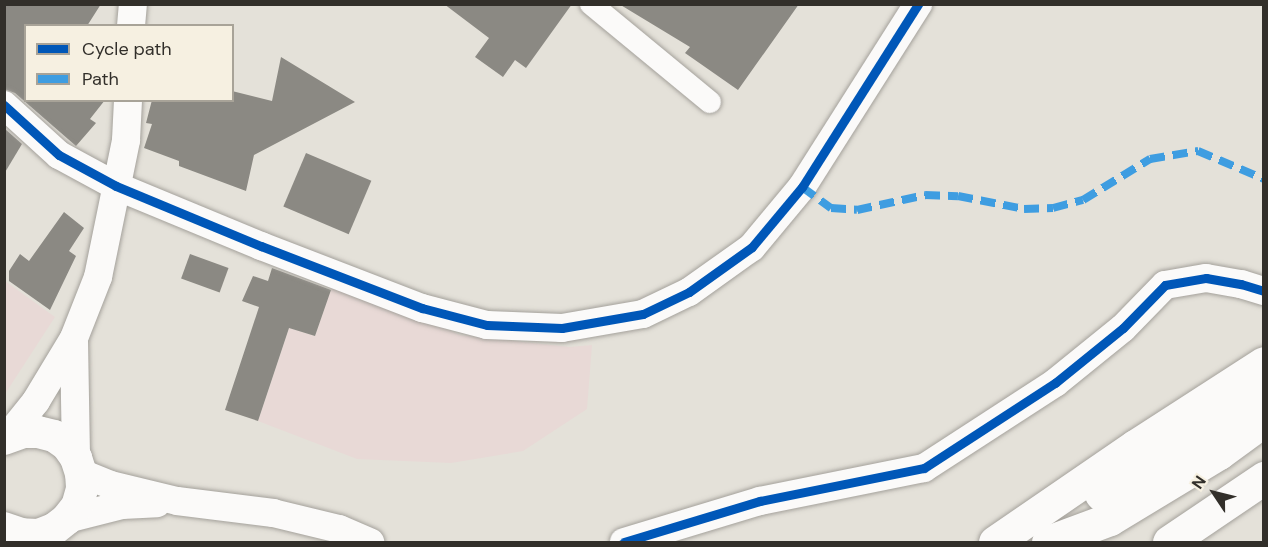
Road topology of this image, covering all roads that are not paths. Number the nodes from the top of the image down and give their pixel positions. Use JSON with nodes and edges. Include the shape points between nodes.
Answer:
{"nodes":[{"id":1,"x":133,"y":4,"type":"edge"},
{"id":2,"x":591,"y":4,"type":"edge"},
{"id":3,"x":918,"y":4,"type":"edge"},
{"id":4,"x":131,"y":24,"type":"edge"},
{"id":5,"x":128,"y":102,"type":"edge"},
{"id":6,"x":710,"y":102,"type":"dead end"},
{"id":7,"x":4,"y":105,"type":"edge"},
{"id":8,"x":116,"y":186,"type":"junction"},
{"id":9,"x":1252,"y":287,"type":"edge"},
{"id":10,"x":1263,"y":313,"type":"edge"},
{"id":11,"x":74,"y":338,"type":"junction"},
{"id":12,"x":1263,"y":363,"type":"edge"},
{"id":13,"x":1263,"y":389,"type":"edge"},
{"id":14,"x":1263,"y":420,"type":"edge"},
{"id":15,"x":6,"y":438,"type":"edge"},
{"id":16,"x":79,"y":466,"type":"junction"},
{"id":17,"x":1263,"y":478,"type":"edge"},
{"id":18,"x":177,"y":501,"type":"junction"},
{"id":19,"x":67,"y":519,"type":"junction"},
{"id":20,"x":4,"y":528,"type":"edge"},
{"id":21,"x":370,"y":543,"type":"edge"},
{"id":22,"x":624,"y":543,"type":"edge"},
{"id":23,"x":995,"y":543,"type":"edge"},
{"id":24,"x":1014,"y":543,"type":"edge"},
{"id":25,"x":1048,"y":543,"type":"edge"},
{"id":26,"x":1169,"y":543,"type":"edge"}],
"edges":[{"from":1,"to":4,"type":"street"},
{"from":2,"to":6,"type":"street"},
{"from":3,"to":8,"type":"street","via":[[802,187],[752,247],[689,292],[643,314],[562,328],[487,325],[422,308]]},
{"from":5,"to":8,"type":"street","via":[[126,140]]},
{"from":7,"to":8,"type":"street","via":[[59,155]]},
{"from":8,"to":11,"type":"street","via":[[98,277]]},
{"from":9,"to":10,"type":"street"},
{"from":9,"to":22,"type":"street","via":[[1206,278],[1165,285],[1123,328],[1055,383],[924,468],[760,501]]},
{"from":11,"to":15,"type":"street","via":[[36,401]]},
{"from":11,"to":16,"type":"street"},
{"from":12,"to":23,"type":"highway"},
{"from":13,"to":24,"type":"highway","via":[[1203,434]]},
{"from":14,"to":25,"type":"highway","via":[[1219,453],[1110,519]]},
{"from":15,"to":16,"type":"main road","via":[[23,432],[54,436],[67,445]]},
{"from":16,"to":18,"type":"street","via":[[111,485]]},
{"from":16,"to":19,"type":"main road","via":[[82,489],[77,506]]},
{"from":17,"to":26,"type":"highway"},
{"from":18,"to":19,"type":"street","via":[[122,506]]},
{"from":18,"to":21,"type":"street","via":[[273,513],[339,529]]},
{"from":19,"to":20,"type":"main road","via":[[54,530],[38,535]]}]}
